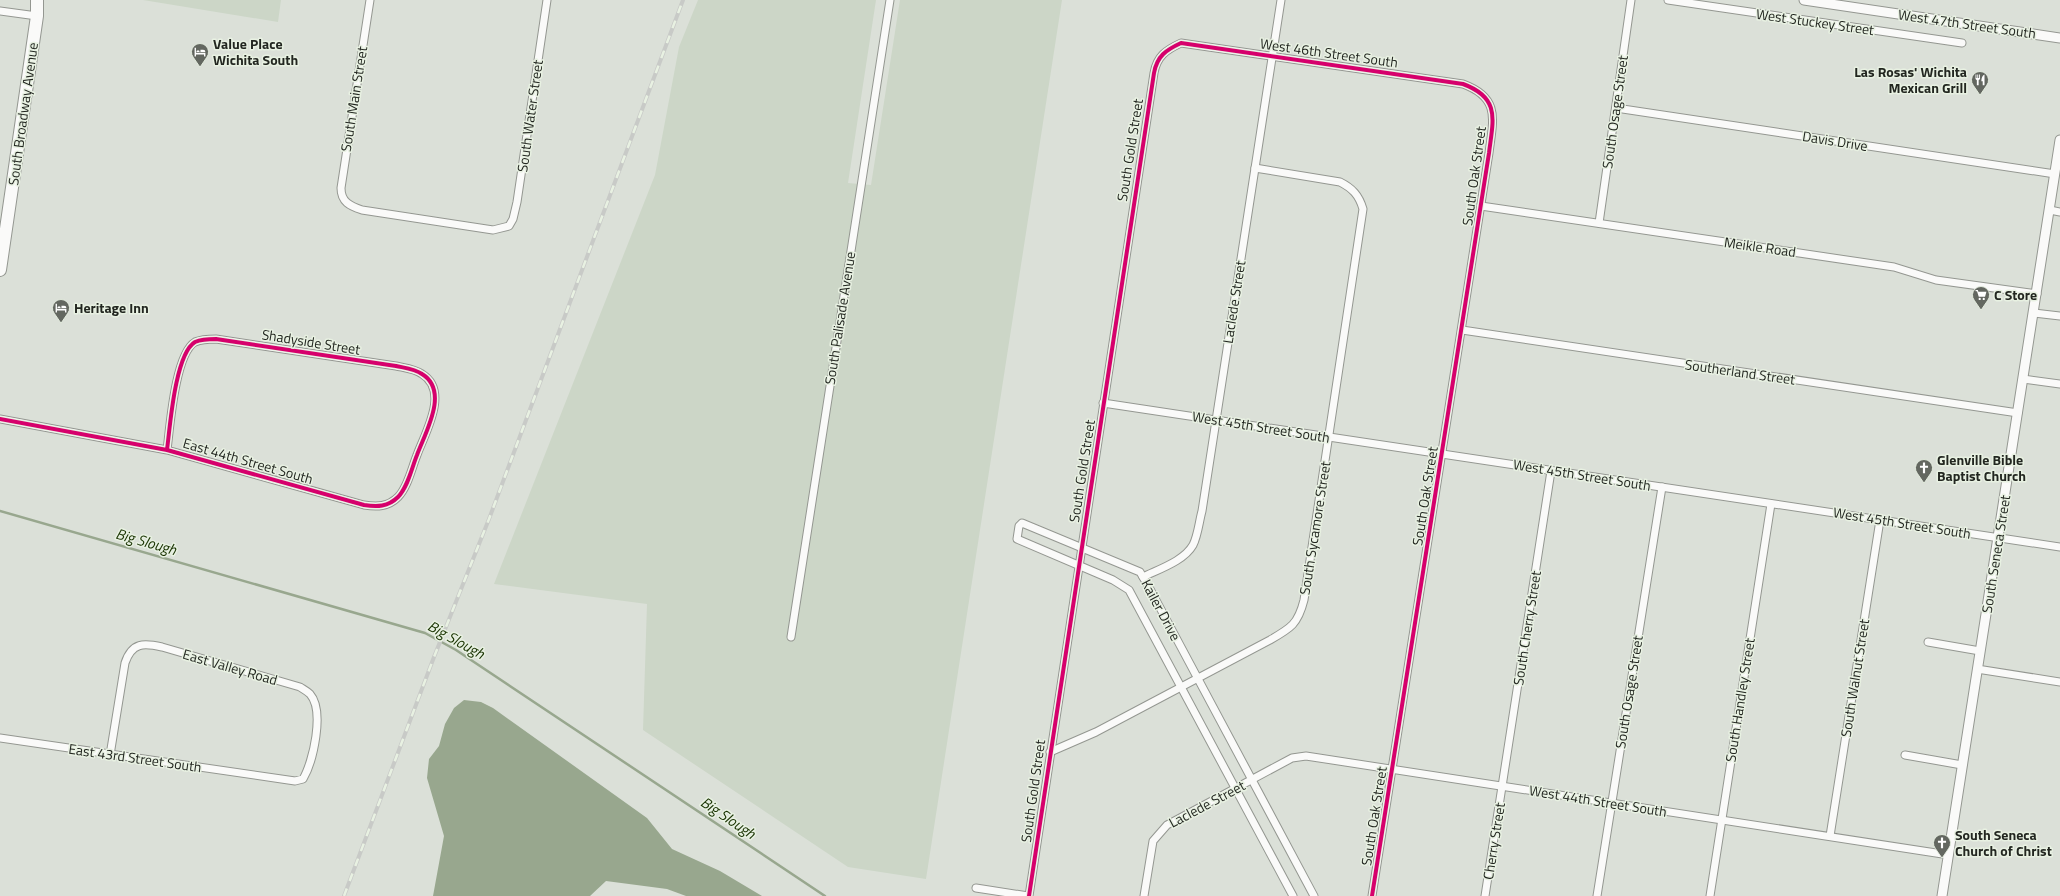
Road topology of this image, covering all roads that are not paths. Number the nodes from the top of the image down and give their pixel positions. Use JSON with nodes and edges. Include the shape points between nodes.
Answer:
{"nodes":[{"id":1,"x":370,"y":0,"type":"edge"},
{"id":2,"x":547,"y":0,"type":"edge"},
{"id":3,"x":890,"y":0,"type":"edge"},
{"id":4,"x":1281,"y":0,"type":"edge"},
{"id":5,"x":1631,"y":0,"type":"edge"},
{"id":6,"x":1668,"y":0,"type":"edge"},
{"id":7,"x":1804,"y":0,"type":"edge"},
{"id":8,"x":38,"y":5,"type":"edge"},
{"id":9,"x":0,"y":11,"type":"edge"},
{"id":10,"x":2060,"y":38,"type":"edge"},
{"id":11,"x":1962,"y":43,"type":"dead end"},
{"id":12,"x":1164,"y":52,"type":"joint"},
{"id":13,"x":1272,"y":55,"type":"junction"},
{"id":14,"x":1488,"y":100,"type":"joint"},
{"id":15,"x":1616,"y":108,"type":"junction"},
{"id":16,"x":2060,"y":140,"type":"edge"},
{"id":17,"x":1255,"y":168,"type":"junction"},
{"id":18,"x":2055,"y":174,"type":"junction"},
{"id":19,"x":1481,"y":206,"type":"junction"},
{"id":20,"x":2050,"y":210,"type":"junction"},
{"id":21,"x":2060,"y":212,"type":"edge"},
{"id":22,"x":1599,"y":223,"type":"junction"},
{"id":23,"x":505,"y":229,"type":"joint"},
{"id":24,"x":0,"y":270,"type":"edge"},
{"id":25,"x":2037,"y":294,"type":"junction"},
{"id":26,"x":2034,"y":312,"type":"junction"},
{"id":27,"x":2060,"y":316,"type":"edge"},
{"id":28,"x":1462,"y":330,"type":"junction"},
{"id":29,"x":2023,"y":379,"type":"junction"},
{"id":30,"x":2060,"y":384,"type":"edge"},
{"id":31,"x":1103,"y":403,"type":"junction"},
{"id":32,"x":2018,"y":413,"type":"junction"},
{"id":33,"x":0,"y":419,"type":"edge"},
{"id":34,"x":1216,"y":420,"type":"junction"},
{"id":35,"x":1329,"y":437,"type":"junction"},
{"id":36,"x":167,"y":450,"type":"junction"},
{"id":37,"x":1442,"y":454,"type":"junction"},
{"id":38,"x":1551,"y":470,"type":"junction"},
{"id":39,"x":1662,"y":487,"type":"junction"},
{"id":40,"x":347,"y":500,"type":"joint"},
{"id":41,"x":1771,"y":504,"type":"junction"},
{"id":42,"x":1880,"y":520,"type":"junction"},
{"id":43,"x":1999,"y":538,"type":"junction"},
{"id":44,"x":1081,"y":547,"type":"junction"},
{"id":45,"x":2060,"y":547,"type":"edge"},
{"id":46,"x":1078,"y":566,"type":"junction"},
{"id":47,"x":1143,"y":576,"type":"junction"},
{"id":48,"x":791,"y":636,"type":"dead end"},
{"id":49,"x":1928,"y":642,"type":"dead end"},
{"id":50,"x":1980,"y":651,"type":"junction"},
{"id":51,"x":1977,"y":669,"type":"junction"},
{"id":52,"x":1197,"y":678,"type":"junction"},
{"id":53,"x":2060,"y":682,"type":"edge"},
{"id":54,"x":1181,"y":687,"type":"junction"},
{"id":55,"x":0,"y":738,"type":"edge"},
{"id":56,"x":1050,"y":752,"type":"junction"},
{"id":57,"x":110,"y":755,"type":"junction"},
{"id":58,"x":1905,"y":755,"type":"dead end"},
{"id":59,"x":1962,"y":764,"type":"junction"},
{"id":60,"x":1393,"y":770,"type":"junction"},
{"id":61,"x":270,"y":777,"type":"joint"},
{"id":62,"x":1252,"y":780,"type":"junction"},
{"id":63,"x":1503,"y":786,"type":"junction"},
{"id":64,"x":1235,"y":789,"type":"junction"},
{"id":65,"x":1612,"y":803,"type":"junction"},
{"id":66,"x":1722,"y":820,"type":"junction"},
{"id":67,"x":1830,"y":836,"type":"junction"},
{"id":68,"x":1948,"y":855,"type":"junction"},
{"id":69,"x":976,"y":888,"type":"dead end"},
{"id":70,"x":1028,"y":896,"type":"edge"},
{"id":71,"x":1144,"y":896,"type":"edge"},
{"id":72,"x":1293,"y":896,"type":"edge"},
{"id":73,"x":1314,"y":896,"type":"edge"},
{"id":74,"x":1372,"y":896,"type":"edge"},
{"id":75,"x":1486,"y":896,"type":"edge"},
{"id":76,"x":1597,"y":896,"type":"edge"},
{"id":77,"x":1710,"y":896,"type":"edge"},
{"id":78,"x":1942,"y":896,"type":"edge"}],
"edges":[{"from":1,"to":23,"type":"street","name":"South Main Street","via":[[340,188],[342,199],[348,205],[362,210],[493,230]]},
{"from":2,"to":23,"type":"street","name":"South Water Street","via":[[517,202],[513,219]]},
{"from":3,"to":48,"type":"street","name":"South Palisade Avenue"},
{"from":4,"to":13,"type":"street","name":"Laclede Street"},
{"from":5,"to":15,"type":"street","name":"South Osage Street"},
{"from":6,"to":11,"type":"street","name":"West Stuckey Street"},
{"from":7,"to":10,"type":"street","name":"West 47th Street South"},
{"from":8,"to":9,"type":"street"},
{"from":8,"to":24,"type":"main road","name":"South Broadway Avenue"},
{"from":12,"to":13,"type":"street","name":"West 46th Street South","via":[[1181,43]]},
{"from":12,"to":31,"type":"street","name":"South Gold Street","via":[[1155,66]]},
{"from":13,"to":14,"type":"street","name":"West 46th Street South","via":[[1463,84],[1480,92]]},
{"from":13,"to":17,"type":"street","name":"Laclede Street"},
{"from":14,"to":19,"type":"street","name":"South Oak Street","via":[[1492,106],[1493,122]]},
{"from":15,"to":18,"type":"street","name":"Davis Drive"},
{"from":15,"to":22,"type":"street","name":"South Osage Street"},
{"from":16,"to":18,"type":"street","name":"South Seneca Street"},
{"from":17,"to":34,"type":"street","name":"Laclede Street"},
{"from":17,"to":35,"type":"street","name":"South Sycamore Street","via":[[1340,182],[1352,190],[1361,202],[1363,213]]},
{"from":18,"to":20,"type":"street","name":"South Seneca Street"},
{"from":19,"to":22,"type":"street","name":"Meikle Road"},
{"from":19,"to":28,"type":"street","name":"South Oak Street"},
{"from":20,"to":21,"type":"street"},
{"from":20,"to":25,"type":"street","name":"South Seneca Street"},
{"from":22,"to":25,"type":"street","name":"Meikle Road","via":[[1892,267],[1936,280]]},
{"from":25,"to":26,"type":"street","name":"South Seneca Street"},
{"from":26,"to":27,"type":"street"},
{"from":26,"to":29,"type":"street","name":"South Seneca Street"},
{"from":28,"to":32,"type":"street","name":"Southerland Street"},
{"from":28,"to":37,"type":"street","name":"South Oak Street"},
{"from":29,"to":30,"type":"street"},
{"from":29,"to":32,"type":"street","name":"South Seneca Street"},
{"from":31,"to":34,"type":"street","name":"West 45th Street South"},
{"from":31,"to":44,"type":"street","name":"South Gold Street"},
{"from":32,"to":43,"type":"street","name":"South Seneca Street"},
{"from":33,"to":36,"type":"street","name":"East 44th Street South"},
{"from":34,"to":35,"type":"street","name":"West 45th Street South"},
{"from":34,"to":47,"type":"street","name":"Laclede Street","via":[[1195,541],[1188,552]]},
{"from":35,"to":37,"type":"street","name":"West 45th Street South"},
{"from":35,"to":52,"type":"street","name":"South Sycamore Street","via":[[1299,618],[1286,631]]},
{"from":36,"to":40,"type":"street","name":"East 44th Street South"},
{"from":36,"to":40,"type":"street","name":"Shadyside Street","via":[[181,365],[188,350],[196,342],[216,339],[396,366],[422,374],[434,390],[435,403],[399,496],[377,507]]},
{"from":37,"to":38,"type":"street","name":"West 45th Street South"},
{"from":37,"to":60,"type":"street","name":"South Oak Street"},
{"from":38,"to":39,"type":"street","name":"West 45th Street South"},
{"from":38,"to":63,"type":"street","name":"South Cherry Street"},
{"from":39,"to":41,"type":"street","name":"West 45th Street South"},
{"from":39,"to":65,"type":"street","name":"South Osage Street"},
{"from":41,"to":42,"type":"street","name":"West 45th Street South"},
{"from":41,"to":66,"type":"street","name":"South Handley Street"},
{"from":42,"to":43,"type":"street","name":"West 45th Street South"},
{"from":42,"to":67,"type":"street","name":"South Walnut Street"},
{"from":43,"to":45,"type":"street","name":"West 45th Street South"},
{"from":43,"to":50,"type":"street","name":"South Seneca Street"},
{"from":44,"to":46,"type":"street","name":"South Gold Street"},
{"from":44,"to":46,"type":"street","name":"Kailer Drive","via":[[1022,523],[1018,530],[1017,539]]},
{"from":44,"to":47,"type":"street","name":"Kailer Drive","via":[[1135,569]]},
{"from":46,"to":54,"type":"street","name":"Kailer Drive","via":[[1113,580],[1129,590]]},
{"from":46,"to":56,"type":"street","name":"South Gold Street"},
{"from":47,"to":52,"type":"street","name":"Kailer Drive"},
{"from":49,"to":50,"type":"street"},
{"from":50,"to":51,"type":"street","name":"South Seneca Street"},
{"from":51,"to":53,"type":"street"},
{"from":51,"to":59,"type":"street","name":"South Seneca Street"},
{"from":52,"to":54,"type":"street","name":"South Sycamore Street"},
{"from":52,"to":62,"type":"street","name":"Kailer Drive"},
{"from":54,"to":56,"type":"street","name":"South Sycamore Street","via":[[1096,732]]},
{"from":54,"to":64,"type":"street","name":"Kailer Drive"},
{"from":55,"to":57,"type":"street","name":"East 43rd Street South"},
{"from":56,"to":70,"type":"street","name":"South Gold Street"},
{"from":57,"to":61,"type":"street","name":"East 43rd Street South"},
{"from":57,"to":61,"type":"street","name":"East Valley Road","via":[[128,654],[138,645],[148,644],[300,687],[310,694],[314,702],[316,731],[307,773],[303,779],[295,781]]},
{"from":58,"to":59,"type":"street"},
{"from":59,"to":68,"type":"street","name":"South Seneca Street"},
{"from":60,"to":62,"type":"street","name":"West 44th Street South","via":[[1306,756],[1292,758]]},
{"from":60,"to":63,"type":"street","name":"West 44th Street South"},
{"from":60,"to":74,"type":"street","name":"South Oak Street"},
{"from":62,"to":64,"type":"street","name":"Laclede Street"},
{"from":62,"to":73,"type":"street","name":"Kailer Drive"},
{"from":63,"to":65,"type":"street","name":"West 44th Street South"},
{"from":63,"to":75,"type":"street","name":"Cherry Street"},
{"from":64,"to":71,"type":"street","name":"Laclede Street","via":[[1167,825],[1159,832],[1153,841]]},
{"from":64,"to":72,"type":"street","name":"Kailer Drive"},
{"from":65,"to":66,"type":"street","name":"West 44th Street South"},
{"from":65,"to":76,"type":"street","name":"South Osage Street"},
{"from":66,"to":67,"type":"street","name":"West 44th Street South"},
{"from":66,"to":77,"type":"street","name":"South Handley Street"},
{"from":67,"to":68,"type":"street","name":"West 44th Street South"},
{"from":68,"to":78,"type":"street","name":"South Seneca Street"},
{"from":69,"to":70,"type":"street"}]}
